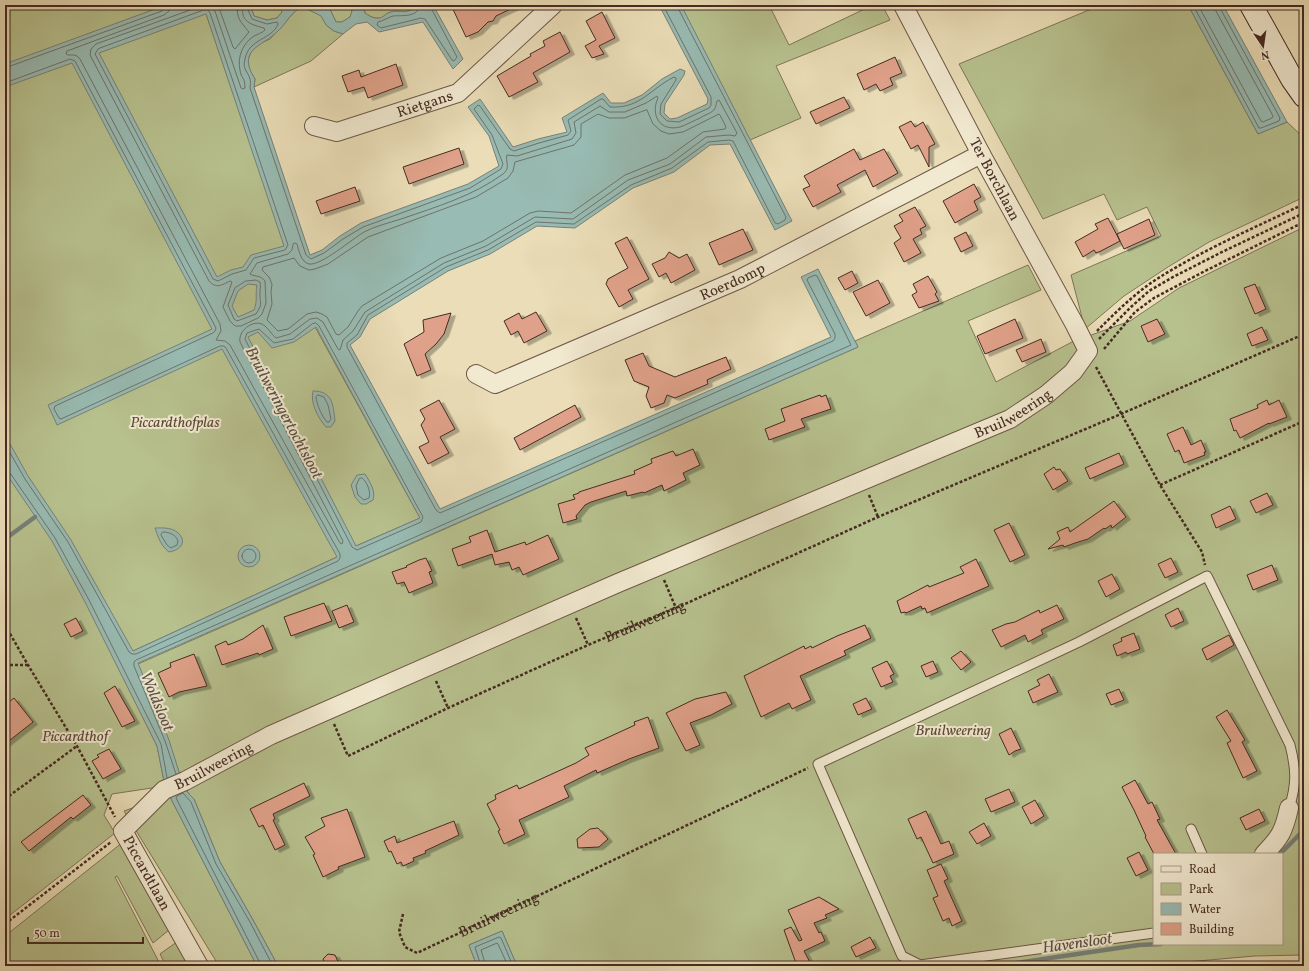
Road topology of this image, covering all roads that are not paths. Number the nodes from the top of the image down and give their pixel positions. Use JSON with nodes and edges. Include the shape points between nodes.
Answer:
{"nodes":[{"id":1,"x":553,"y":5,"type":"edge"},
{"id":2,"x":903,"y":5,"type":"edge"},
{"id":3,"x":1251,"y":5,"type":"edge"},
{"id":4,"x":1304,"y":96,"type":"edge"},
{"id":5,"x":314,"y":126,"type":"dead end"},
{"id":6,"x":981,"y":154,"type":"junction"},
{"id":7,"x":1088,"y":351,"type":"joint"},
{"id":8,"x":476,"y":374,"type":"dead end"},
{"id":9,"x":164,"y":790,"type":"joint"},
{"id":10,"x":1289,"y":808,"type":"joint"},
{"id":11,"x":1191,"y":829,"type":"dead end"},
{"id":12,"x":1202,"y":853,"type":"edge"},
{"id":13,"x":1265,"y":853,"type":"edge"},
{"id":14,"x":1153,"y":933,"type":"edge"},
{"id":15,"x":199,"y":966,"type":"edge"}],
"edges":[{"from":1,"to":5,"type":"street","name":"Rietgans","via":[[458,93],[337,132]]},
{"from":2,"to":6,"type":"street","name":"Ter Borchlaan"},
{"from":3,"to":4,"type":"main road"},
{"from":6,"to":7,"type":"street","name":"Ter Borchlaan"},
{"from":6,"to":8,"type":"street","name":"Roerdomp","via":[[740,279],[495,384]]},
{"from":7,"to":9,"type":"street","name":"Bruilweering","via":[[1073,372],[1046,395],[1010,419],[658,566],[328,710],[271,735]]},
{"from":9,"to":15,"type":"street","name":"Piccardtlaan","via":[[123,831]]},
{"from":10,"to":13,"type":"street","via":[[1284,828],[1276,842]]},
{"from":10,"to":14,"type":"lane","via":[[1295,791],[1295,765],[1290,745],[1207,576],[1079,642],[818,764],[902,956],[920,965]]},
{"from":11,"to":12,"type":"lane"}]}
